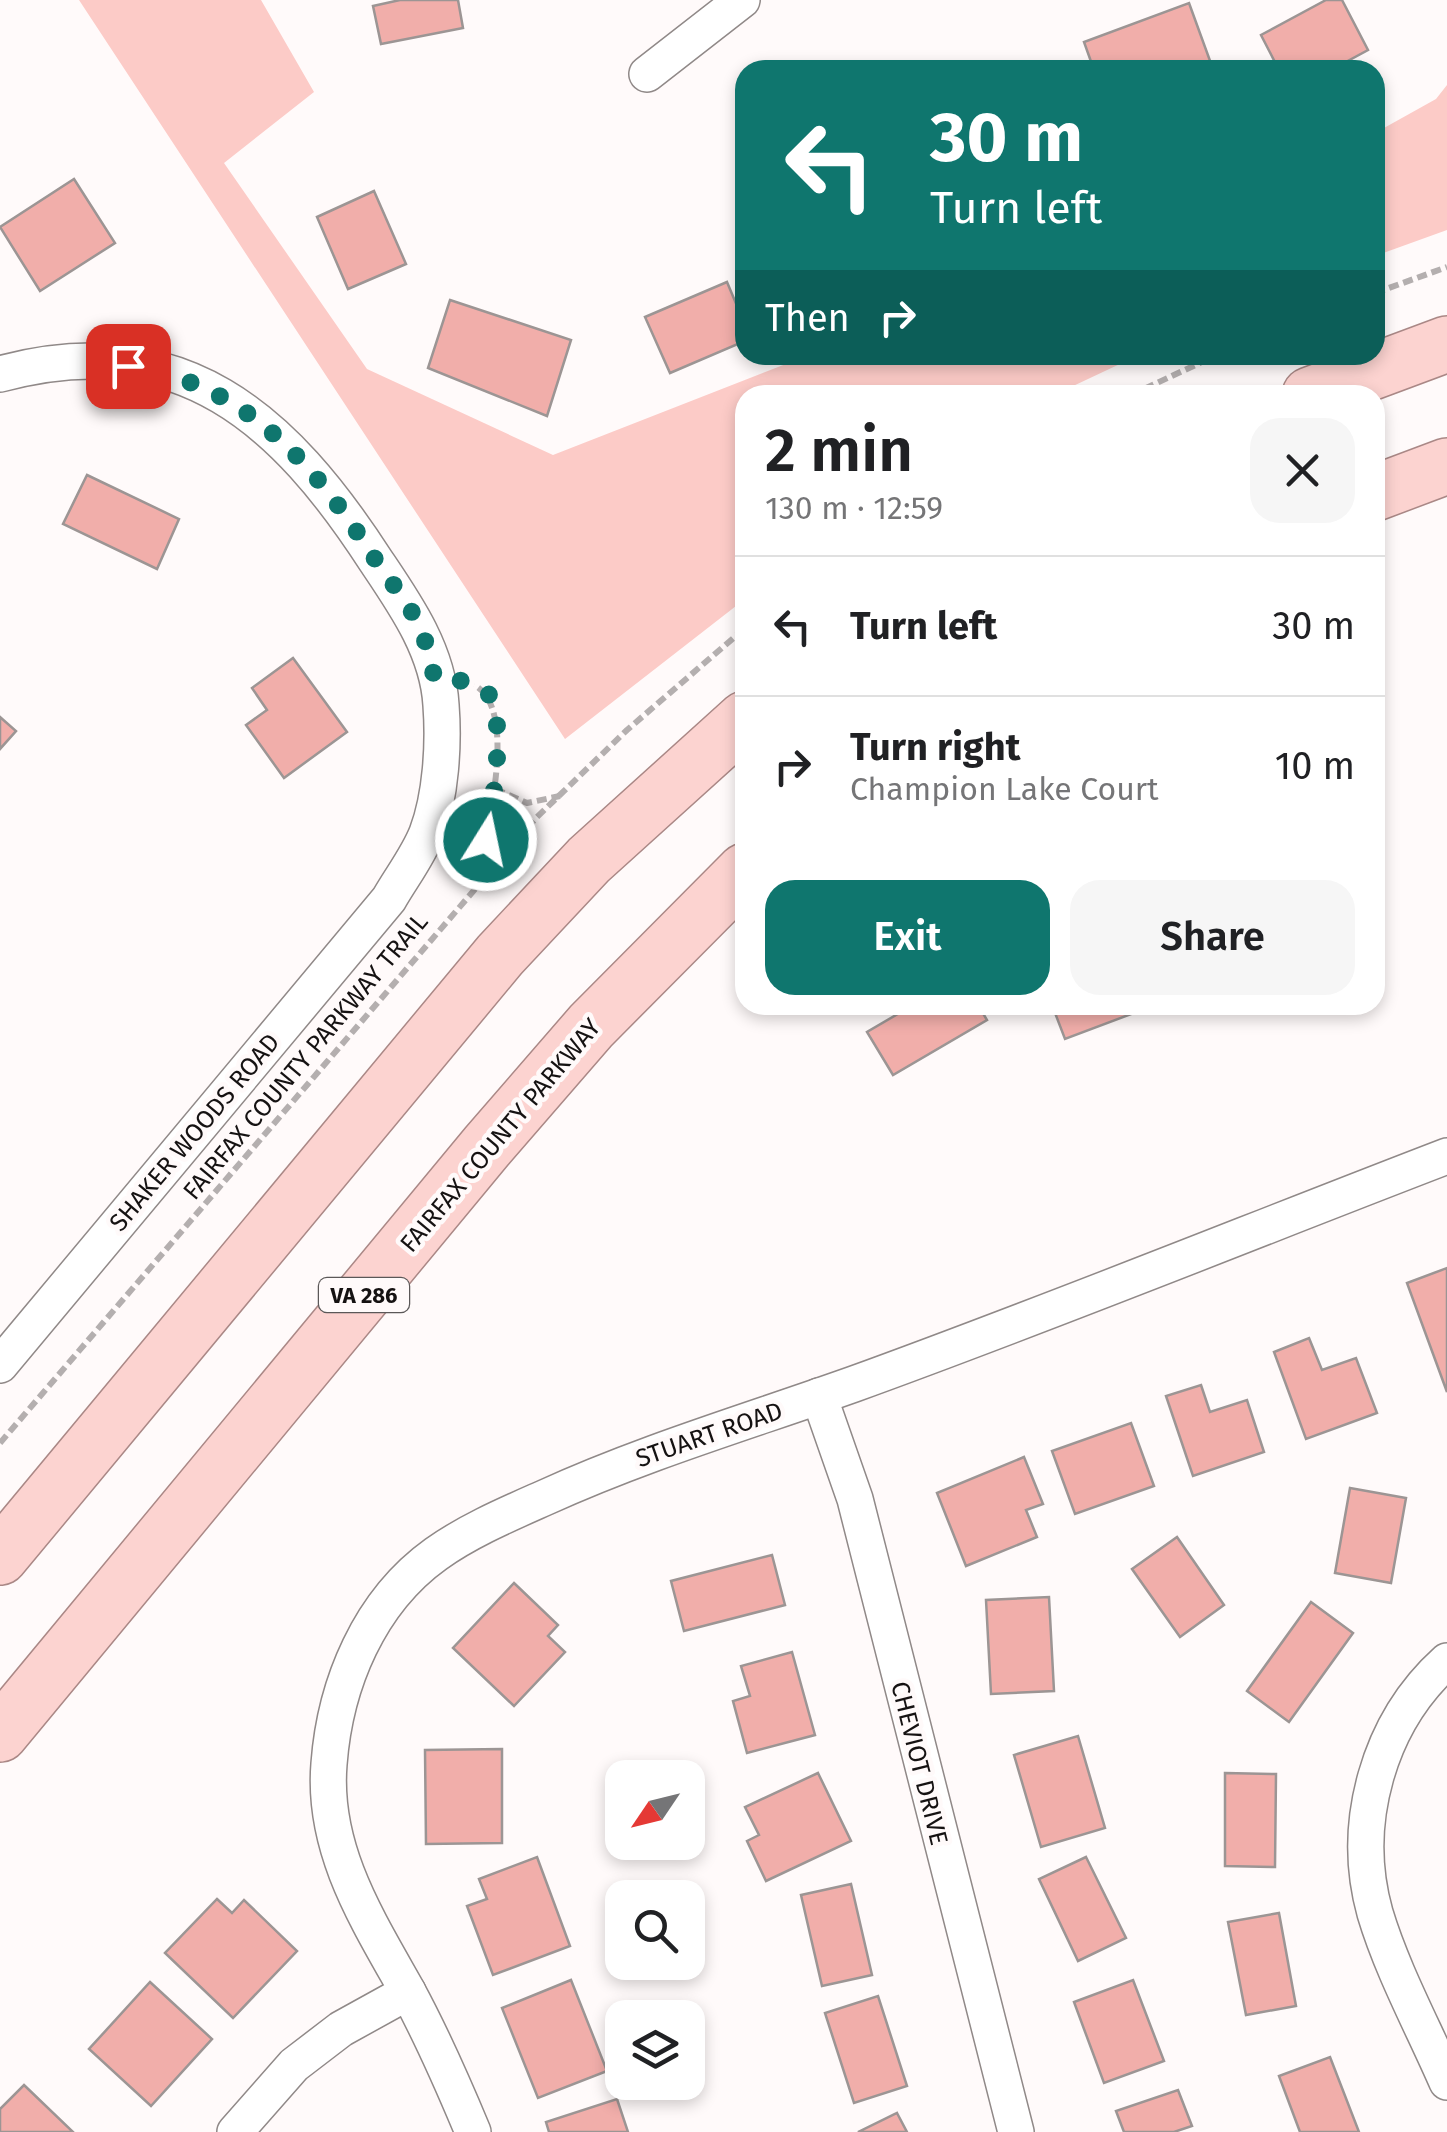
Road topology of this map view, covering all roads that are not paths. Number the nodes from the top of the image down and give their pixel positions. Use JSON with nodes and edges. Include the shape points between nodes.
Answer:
{"nodes":[{"id":1,"x":742,"y":0,"type":"edge"},
{"id":2,"x":647,"y":74,"type":"dead end"},
{"id":3,"x":1447,"y":344,"type":"edge"},
{"id":4,"x":0,"y":374,"type":"edge"},
{"id":5,"x":1337,"y":385,"type":"edge"},
{"id":6,"x":1447,"y":466,"type":"edge"},
{"id":7,"x":1385,"y":489,"type":"edge"},
{"id":8,"x":735,"y":729,"type":"edge"},
{"id":9,"x":735,"y":882,"type":"edge"},
{"id":10,"x":1447,"y":1156,"type":"edge"},
{"id":11,"x":0,"y":1366,"type":"edge"},
{"id":12,"x":819,"y":1396,"type":"junction"},
{"id":13,"x":0,"y":1557,"type":"edge"},
{"id":14,"x":1447,"y":1661,"type":"edge"},
{"id":15,"x":0,"y":1734,"type":"edge"},
{"id":16,"x":408,"y":1992,"type":"junction"},
{"id":17,"x":1447,"y":2082,"type":"edge"},
{"id":18,"x":235,"y":2132,"type":"edge"},
{"id":19,"x":473,"y":2132,"type":"edge"},
{"id":20,"x":1016,"y":2132,"type":"edge"}],
"edges":[{"from":1,"to":2,"type":"street"},
{"from":3,"to":5,"type":"highway"},
{"from":4,"to":11,"type":"street","name":"SHAKER WOODS ROAD","via":[[101,362],[156,370],[245,408],[294,449],[340,505],[420,627],[441,700],[441,752],[427,832],[389,899]]},
{"from":6,"to":7,"type":"highway"},
{"from":8,"to":13,"type":"highway","via":[[590,860],[500,955]]},
{"from":9,"to":15,"type":"highway","name":"FAIRFAX COUNTY PARKWAY","number":"VA 286","via":[[591,1026],[487,1146]]},
{"from":10,"to":12,"type":"street","name":"STUART ROAD"},
{"from":12,"to":16,"type":"street","name":"STUART ROAD","via":[[609,1468],[508,1514],[436,1554],[390,1596],[334,1714],[328,1770],[334,1836],[358,1907]]},
{"from":12,"to":20,"type":"street","name":"CHEVIOT DRIVE","via":[[854,1499]]},
{"from":14,"to":17,"type":"street","via":[[1413,1698],[1389,1739],[1366,1824],[1366,1871],[1376,1914]]},
{"from":16,"to":18,"type":"street","via":[[341,2029],[294,2066]]},
{"from":16,"to":19,"type":"street","name":"STUART ROAD"}]}
